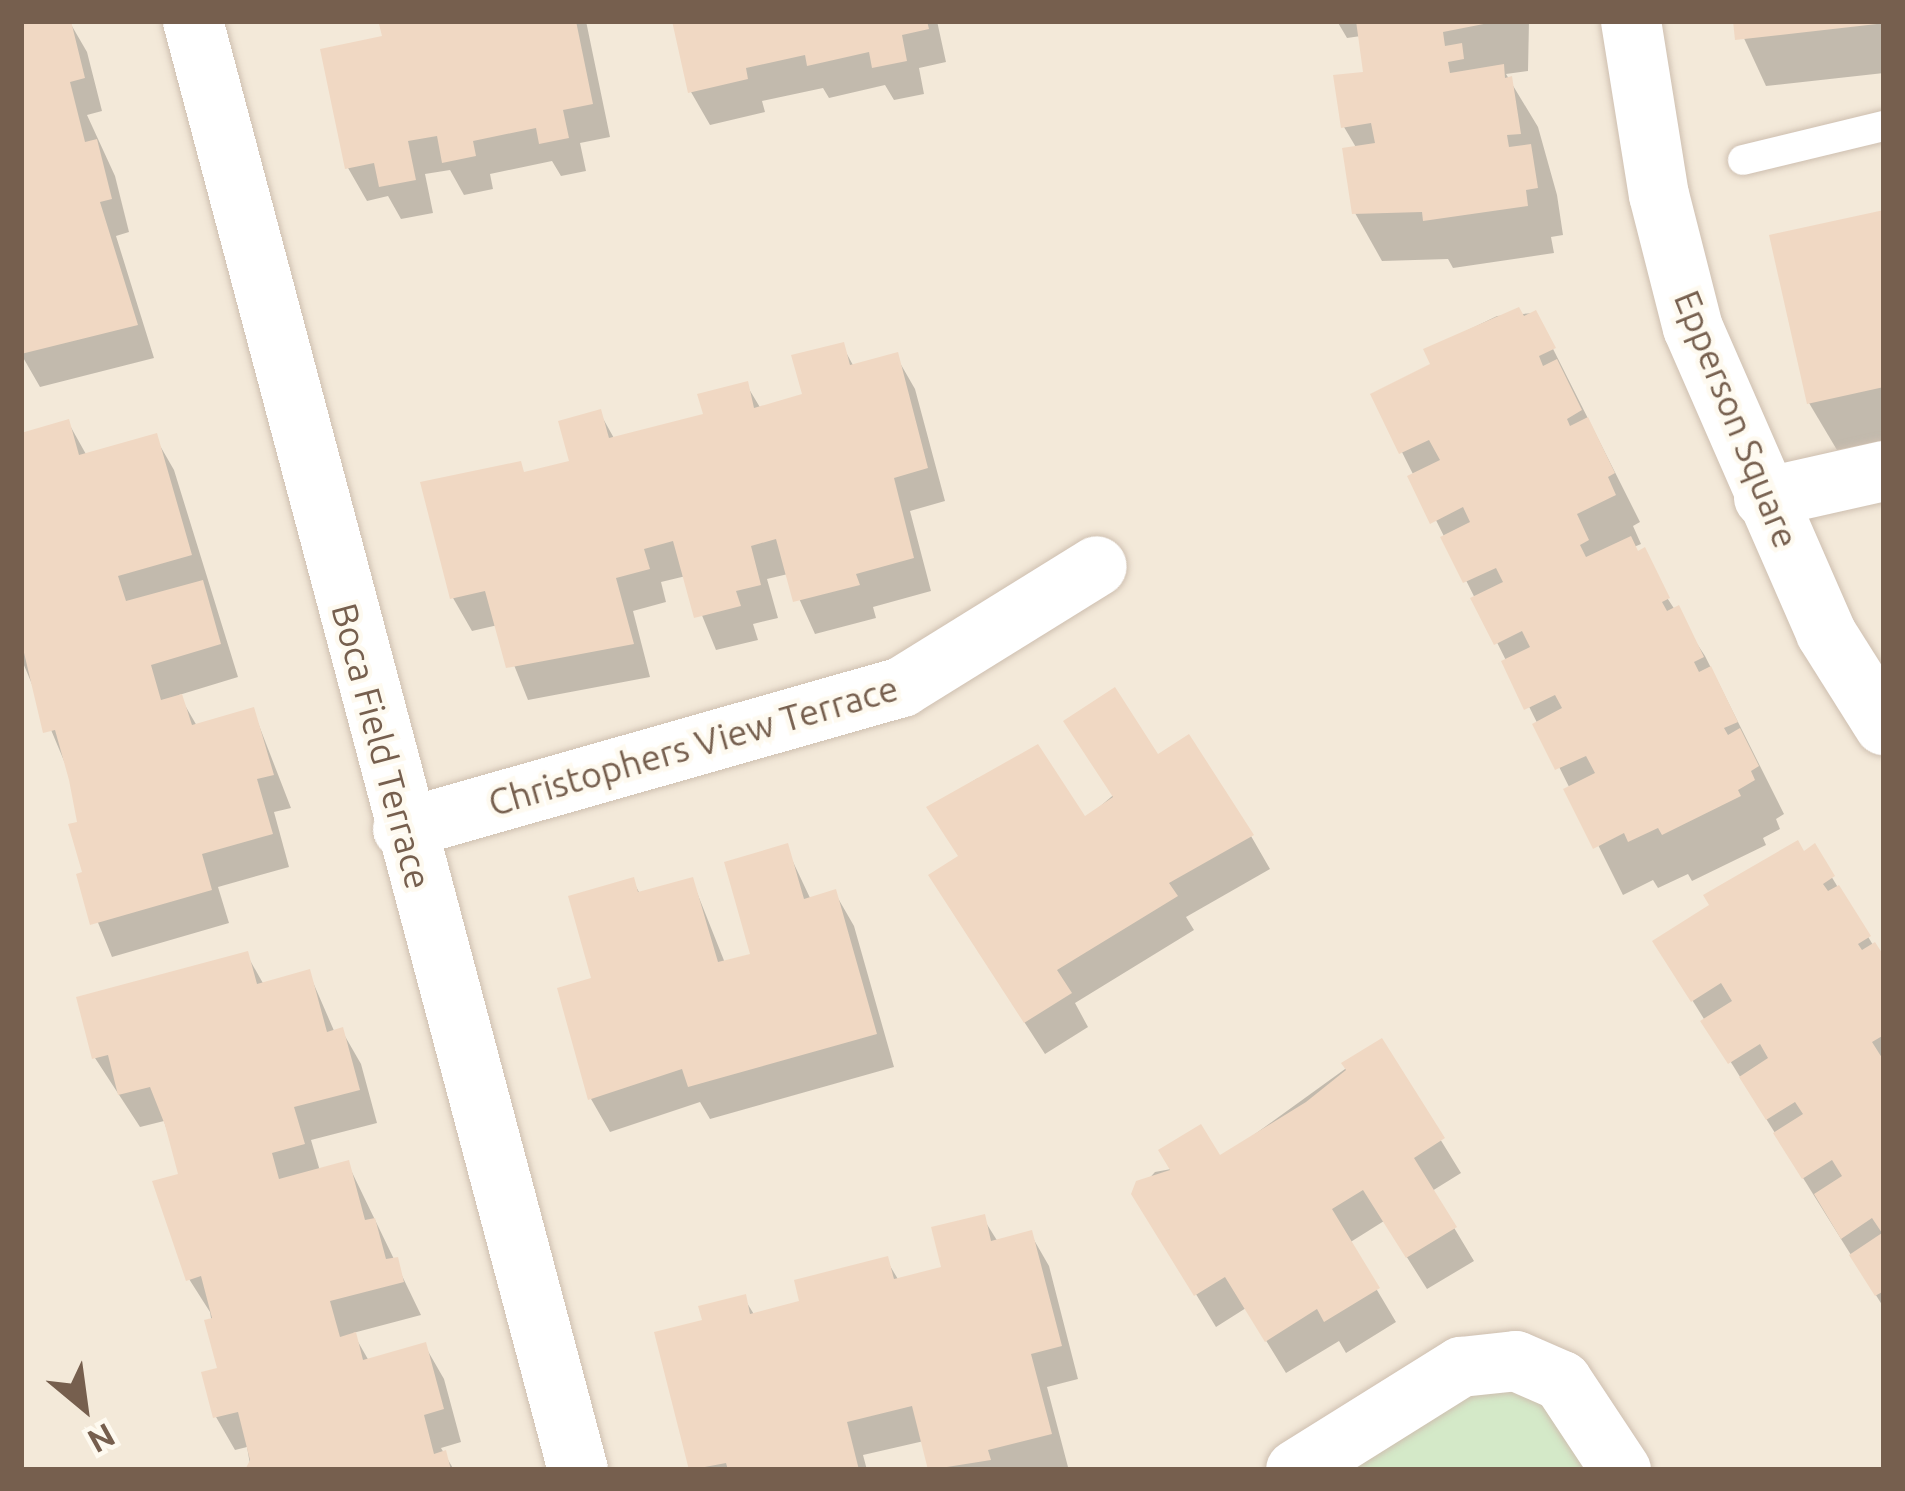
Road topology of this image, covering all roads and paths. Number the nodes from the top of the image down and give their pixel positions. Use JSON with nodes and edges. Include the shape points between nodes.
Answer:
{"nodes":[{"id":1,"x":193,"y":21,"type":"edge"},
{"id":2,"x":1631,"y":21,"type":"edge"},
{"id":3,"x":1884,"y":127,"type":"edge"},
{"id":4,"x":1743,"y":160,"type":"dead end"},
{"id":5,"x":1884,"y":471,"type":"edge"},
{"id":6,"x":1765,"y":498,"type":"junction"},
{"id":7,"x":1097,"y":566,"type":"dead end"},
{"id":8,"x":1884,"y":725,"type":"edge"},
{"id":9,"x":403,"y":829,"type":"junction"},
{"id":10,"x":578,"y":1470,"type":"edge"},
{"id":11,"x":1296,"y":1470,"type":"edge"},
{"id":12,"x":1621,"y":1470,"type":"edge"}],
"edges":[{"from":1,"to":9,"type":"street","name":"Boca Field Terrace"},
{"from":2,"to":6,"type":"street","name":"Epperson Square","via":[[1659,195],[1693,328]]},
{"from":3,"to":4,"type":"lane"},
{"from":5,"to":6,"type":"street"},
{"from":6,"to":8,"type":"street","name":"Epperson Square","via":[[1826,633]]},
{"from":7,"to":9,"type":"street","name":"Christophers View Terrace","via":[[902,687]]},
{"from":9,"to":10,"type":"street","name":"Boca Field Terrace"},
{"from":11,"to":12,"type":"street","via":[[1461,1367],[1516,1361],[1562,1381]]}]}
